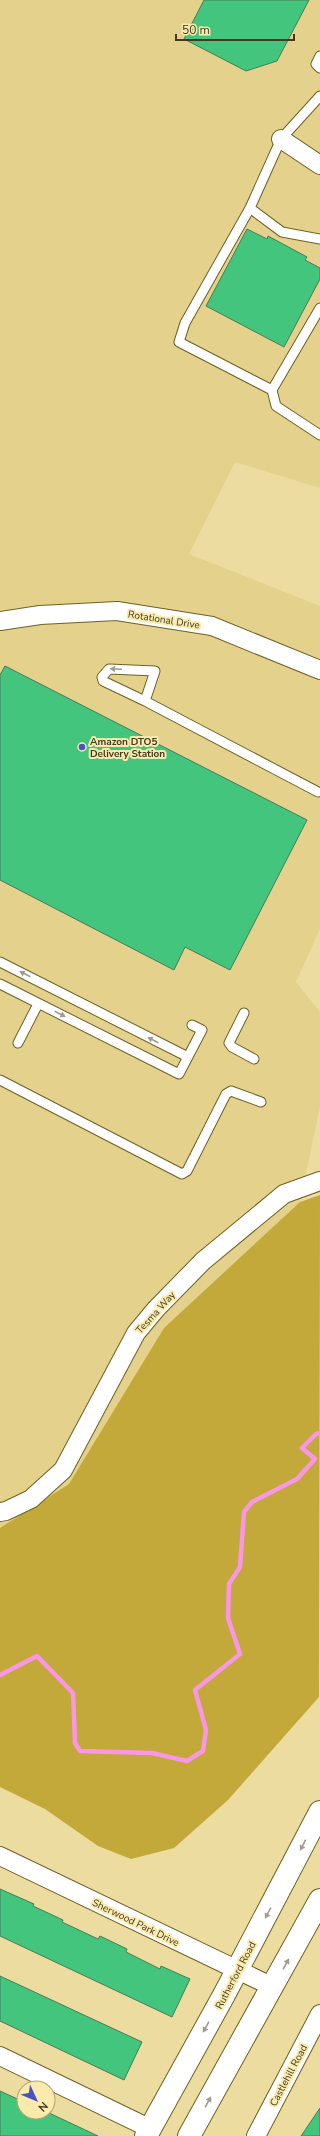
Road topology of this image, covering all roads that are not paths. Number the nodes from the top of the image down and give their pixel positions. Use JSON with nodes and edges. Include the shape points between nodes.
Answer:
{"nodes":[{"id":1,"x":320,"y":56,"type":"edge"},
{"id":2,"x":320,"y":68,"type":"edge"},
{"id":3,"x":320,"y":96,"type":"edge"},
{"id":4,"x":281,"y":139,"type":"junction"},
{"id":5,"x":320,"y":165,"type":"edge"},
{"id":6,"x":250,"y":208,"type":"junction"},
{"id":7,"x":320,"y":239,"type":"edge"},
{"id":8,"x":320,"y":308,"type":"edge"},
{"id":9,"x":272,"y":390,"type":"junction"},
{"id":10,"x":320,"y":435,"type":"edge"},
{"id":11,"x":0,"y":621,"type":"edge"},
{"id":12,"x":320,"y":670,"type":"edge"},
{"id":13,"x":144,"y":701,"type":"junction"},
{"id":14,"x":318,"y":792,"type":"dead end"},
{"id":15,"x":0,"y":962,"type":"edge"},
{"id":16,"x":0,"y":984,"type":"edge"},
{"id":17,"x":38,"y":1004,"type":"junction"},
{"id":18,"x":244,"y":1013,"type":"dead end"},
{"id":19,"x":192,"y":1024,"type":"dead end"},
{"id":20,"x":18,"y":1043,"type":"dead end"},
{"id":21,"x":188,"y":1057,"type":"junction"},
{"id":22,"x":254,"y":1059,"type":"dead end"},
{"id":23,"x":0,"y":1080,"type":"edge"},
{"id":24,"x":261,"y":1102,"type":"dead end"},
{"id":25,"x":320,"y":1180,"type":"edge"},
{"id":26,"x":0,"y":1512,"type":"edge"},
{"id":27,"x":320,"y":1812,"type":"edge"},
{"id":28,"x":0,"y":1856,"type":"edge"},
{"id":29,"x":320,"y":1900,"type":"edge"},
{"id":30,"x":238,"y":1968,"type":"junction"},
{"id":31,"x":273,"y":1987,"type":"junction"},
{"id":32,"x":320,"y":2014,"type":"edge"},
{"id":33,"x":0,"y":2056,"type":"edge"},
{"id":34,"x":148,"y":2132,"type":"edge"},
{"id":35,"x":189,"y":2136,"type":"edge"},
{"id":36,"x":256,"y":2136,"type":"edge"}],
"edges":[{"from":1,"to":2,"type":"lane","via":[[316,64]]},
{"from":3,"to":4,"type":"lane"},
{"from":4,"to":5,"type":"street"},
{"from":4,"to":6,"type":"lane"},
{"from":6,"to":7,"type":"lane","via":[[282,232]]},
{"from":6,"to":9,"type":"lane","via":[[184,323],[179,342]]},
{"from":8,"to":9,"type":"lane"},
{"from":9,"to":10,"type":"lane","via":[[276,406]]},
{"from":11,"to":12,"type":"street","name":"Rotational Drive","via":[[40,615],[117,611],[212,626]]},
{"from":13,"to":13,"type":"lane","one_way":true,"via":[[155,670],[109,669],[102,677],[103,681]]},
{"from":13,"to":14,"type":"lane"},
{"from":21,"to":15,"type":"lane","one_way":true},
{"from":16,"to":17,"type":"lane"},
{"from":17,"to":20,"type":"lane"},
{"from":17,"to":21,"type":"lane","one_way":true,"via":[[179,1074]]},
{"from":18,"to":22,"type":"lane","via":[[229,1043]]},
{"from":19,"to":21,"type":"lane","via":[[202,1030]]},
{"from":23,"to":24,"type":"lane","via":[[182,1174],[187,1170],[226,1094],[231,1091]]},
{"from":25,"to":26,"type":"street","name":"Tesma Way","via":[[284,1194],[203,1261],[161,1304],[136,1333],[64,1470],[31,1499]]},
{"from":27,"to":30,"type":"main road","name":"Rutherford Road","one_way":true},
{"from":28,"to":30,"type":"street","name":"Sherwood Park Drive","via":[[171,1939]]},
{"from":31,"to":29,"type":"main road","one_way":true},
{"from":30,"to":31,"type":"street","name":"Sherwood Park Drive"},
{"from":30,"to":34,"type":"main road","name":"Rutherford Road","one_way":true},
{"from":35,"to":31,"type":"main road","one_way":true},
{"from":32,"to":36,"type":"street","name":"Castlehill Road"},
{"from":33,"to":34,"type":"street"}]}
